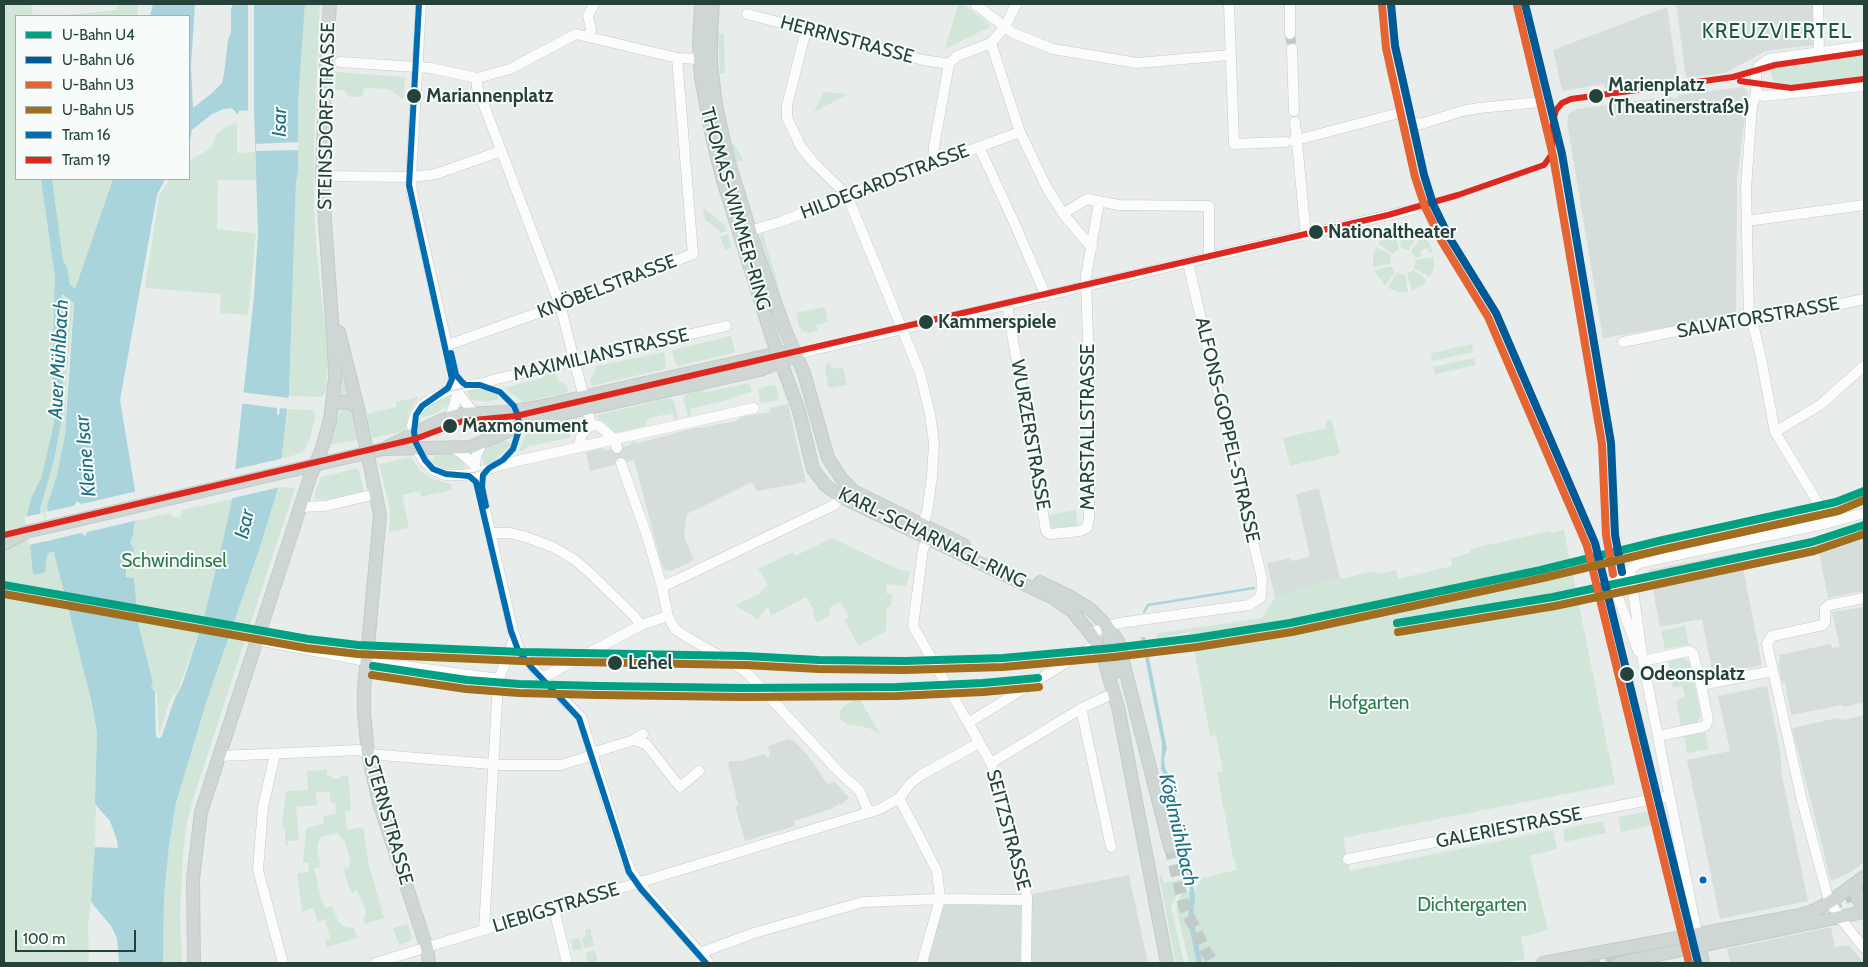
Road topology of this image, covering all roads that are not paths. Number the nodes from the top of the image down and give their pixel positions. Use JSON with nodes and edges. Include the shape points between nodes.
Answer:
{"nodes":[{"id":1,"x":330,"y":4,"type":"edge"},
{"id":2,"x":421,"y":4,"type":"edge"},
{"id":3,"x":701,"y":4,"type":"edge"},
{"id":4,"x":713,"y":4,"type":"edge"},
{"id":5,"x":975,"y":4,"type":"edge"},
{"id":6,"x":1016,"y":4,"type":"edge"},
{"id":7,"x":1229,"y":4,"type":"edge"},
{"id":8,"x":1290,"y":4,"type":"edge"},
{"id":9,"x":1818,"y":4,"type":"edge"},
{"id":10,"x":590,"y":5,"type":"edge"},
{"id":11,"x":747,"y":14,"type":"dead end"},
{"id":12,"x":1005,"y":27,"type":"junction"},
{"id":13,"x":806,"y":30,"type":"junction"},
{"id":14,"x":1290,"y":34,"type":"tunnel mouth"},
{"id":15,"x":590,"y":36,"type":"junction"},
{"id":16,"x":991,"y":43,"type":"junction"},
{"id":17,"x":1864,"y":46,"type":"edge"},
{"id":18,"x":1292,"y":49,"type":"tunnel mouth"},
{"id":19,"x":1819,"y":52,"type":"junction"},
{"id":20,"x":1230,"y":55,"type":"junction"},
{"id":21,"x":677,"y":58,"type":"junction"},
{"id":22,"x":700,"y":59,"type":"junction"},
{"id":23,"x":340,"y":62,"type":"dead end"},
{"id":24,"x":949,"y":64,"type":"junction"},
{"id":25,"x":1391,"y":67,"type":"dead end"},
{"id":26,"x":417,"y":68,"type":"junction"},
{"id":27,"x":477,"y":78,"type":"junction"},
{"id":28,"x":1864,"y":86,"type":"edge"},
{"id":29,"x":1756,"y":94,"type":"junction"},
{"id":30,"x":1540,"y":102,"type":"dead end"},
{"id":31,"x":1406,"y":119,"type":"junction"},
{"id":32,"x":1020,"y":132,"type":"junction"},
{"id":33,"x":1291,"y":141,"type":"junction"},
{"id":34,"x":979,"y":147,"type":"junction"},
{"id":35,"x":502,"y":151,"type":"junction"},
{"id":36,"x":933,"y":163,"type":"junction"},
{"id":37,"x":322,"y":176,"type":"junction"},
{"id":38,"x":411,"y":176,"type":"junction"},
{"id":39,"x":847,"y":194,"type":"junction"},
{"id":40,"x":1098,"y":202,"type":"junction"},
{"id":41,"x":1864,"y":205,"type":"edge"},
{"id":42,"x":1414,"y":209,"type":"dead end"},
{"id":43,"x":1064,"y":214,"type":"junction"},
{"id":44,"x":1747,"y":221,"type":"junction"},
{"id":45,"x":750,"y":231,"type":"junction"},
{"id":46,"x":1306,"y":236,"type":"junction"},
{"id":47,"x":1092,"y":248,"type":"junction"},
{"id":48,"x":1209,"y":258,"type":"junction"},
{"id":49,"x":1188,"y":263,"type":"junction"},
{"id":50,"x":754,"y":280,"type":"junction"},
{"id":51,"x":769,"y":280,"type":"junction"},
{"id":52,"x":1086,"y":287,"type":"junction"},
{"id":53,"x":329,"y":288,"type":"junction"},
{"id":54,"x":1046,"y":296,"type":"junction"},
{"id":55,"x":1864,"y":299,"type":"edge"},
{"id":56,"x":560,"y":305,"type":"junction"},
{"id":57,"x":1007,"y":305,"type":"junction"},
{"id":58,"x":1749,"y":316,"type":"junction"},
{"id":59,"x":726,"y":326,"type":"dead end"},
{"id":60,"x":902,"y":329,"type":"junction"},
{"id":61,"x":1623,"y":342,"type":"dead end"},
{"id":62,"x":448,"y":345,"type":"junction"},
{"id":63,"x":796,"y":354,"type":"junction"},
{"id":64,"x":780,"y":358,"type":"junction"},
{"id":65,"x":575,"y":361,"type":"junction"},
{"id":66,"x":1864,"y":366,"type":"edge"},
{"id":67,"x":457,"y":390,"type":"junction"},
{"id":68,"x":332,"y":403,"type":"junction"},
{"id":69,"x":585,"y":403,"type":"junction"},
{"id":70,"x":358,"y":408,"type":"junction"},
{"id":71,"x":754,"y":408,"type":"dead end"},
{"id":72,"x":518,"y":411,"type":"junction"},
{"id":73,"x":474,"y":412,"type":"junction"},
{"id":74,"x":450,"y":417,"type":"junction"},
{"id":75,"x":520,"y":425,"type":"junction"},
{"id":76,"x":591,"y":425,"type":"junction"},
{"id":77,"x":1775,"y":432,"type":"junction"},
{"id":78,"x":412,"y":434,"type":"junction"},
{"id":79,"x":482,"y":443,"type":"junction"},
{"id":80,"x":615,"y":444,"type":"junction"},
{"id":81,"x":454,"y":448,"type":"junction"},
{"id":82,"x":578,"y":448,"type":"junction"},
{"id":83,"x":383,"y":449,"type":"junction"},
{"id":84,"x":417,"y":450,"type":"junction"},
{"id":85,"x":367,"y":453,"type":"junction"},
{"id":86,"x":621,"y":463,"type":"dead end"},
{"id":87,"x":314,"y":466,"type":"junction"},
{"id":88,"x":834,"y":468,"type":"junction"},
{"id":89,"x":476,"y":470,"type":"junction"},
{"id":90,"x":820,"y":480,"type":"junction"},
{"id":91,"x":376,"y":494,"type":"junction"},
{"id":92,"x":841,"y":497,"type":"junction"},
{"id":93,"x":301,"y":507,"type":"junction"},
{"id":94,"x":1864,"y":513,"type":"edge"},
{"id":95,"x":1828,"y":524,"type":"junction"},
{"id":96,"x":922,"y":525,"type":"junction"},
{"id":97,"x":4,"y":530,"type":"edge"},
{"id":98,"x":22,"y":533,"type":"junction"},
{"id":99,"x":490,"y":533,"type":"junction"},
{"id":100,"x":1050,"y":534,"type":"joint"},
{"id":101,"x":928,"y":538,"type":"junction"},
{"id":102,"x":4,"y":544,"type":"edge"},
{"id":103,"x":1630,"y":570,"type":"junction"},
{"id":104,"x":662,"y":587,"type":"junction"},
{"id":105,"x":1864,"y":598,"type":"edge"},
{"id":106,"x":668,"y":616,"type":"junction"},
{"id":107,"x":641,"y":625,"type":"junction"},
{"id":108,"x":1107,"y":626,"type":"junction"},
{"id":109,"x":515,"y":636,"type":"junction"},
{"id":110,"x":257,"y":640,"type":"junction"},
{"id":111,"x":1094,"y":640,"type":"junction"},
{"id":112,"x":366,"y":660,"type":"junction"},
{"id":113,"x":1643,"y":661,"type":"junction"},
{"id":114,"x":1772,"y":671,"type":"junction"},
{"id":115,"x":542,"y":678,"type":"junction"},
{"id":116,"x":499,"y":679,"type":"junction"},
{"id":117,"x":1701,"y":686,"type":"junction"},
{"id":118,"x":1112,"y":694,"type":"junction"},
{"id":119,"x":1118,"y":707,"type":"junction"},
{"id":120,"x":1082,"y":708,"type":"junction"},
{"id":121,"x":968,"y":723,"type":"junction"},
{"id":122,"x":643,"y":734,"type":"dead end"},
{"id":123,"x":1658,"y":736,"type":"junction"},
{"id":124,"x":634,"y":740,"type":"junction"},
{"id":125,"x":979,"y":743,"type":"junction"},
{"id":126,"x":275,"y":754,"type":"junction"},
{"id":127,"x":368,"y":754,"type":"junction"},
{"id":128,"x":593,"y":754,"type":"junction"},
{"id":129,"x":219,"y":756,"type":"junction"},
{"id":130,"x":991,"y":763,"type":"junction"},
{"id":131,"x":492,"y":765,"type":"junction"},
{"id":132,"x":699,"y":771,"type":"dead end"},
{"id":133,"x":1670,"y":796,"type":"junction"},
{"id":134,"x":899,"y":798,"type":"junction"},
{"id":135,"x":869,"y":812,"type":"junction"},
{"id":136,"x":1111,"y":847,"type":"dead end"},
{"id":137,"x":1170,"y":847,"type":"tunnel mouth"},
{"id":138,"x":1348,"y":860,"type":"dead end"},
{"id":139,"x":1859,"y":881,"type":"edge"},
{"id":140,"x":639,"y":883,"type":"junction"},
{"id":141,"x":940,"y":898,"type":"junction"},
{"id":142,"x":1027,"y":900,"type":"junction"},
{"id":143,"x":1830,"y":902,"type":"junction"},
{"id":144,"x":1864,"y":907,"type":"edge"},
{"id":145,"x":554,"y":909,"type":"junction"},
{"id":146,"x":1864,"y":912,"type":"edge"},
{"id":147,"x":1841,"y":918,"type":"junction"},
{"id":148,"x":484,"y":930,"type":"junction"},
{"id":149,"x":1697,"y":934,"type":"junction"},
{"id":150,"x":1700,"y":946,"type":"junction"},
{"id":151,"x":427,"y":948,"type":"junction"},
{"id":152,"x":1864,"y":948,"type":"edge"},
{"id":153,"x":700,"y":953,"type":"junction"},
{"id":154,"x":194,"y":963,"type":"edge"},
{"id":155,"x":283,"y":963,"type":"edge"},
{"id":156,"x":375,"y":963,"type":"edge"},
{"id":157,"x":429,"y":963,"type":"edge"},
{"id":158,"x":567,"y":963,"type":"edge"},
{"id":159,"x":709,"y":963,"type":"edge"},
{"id":160,"x":922,"y":963,"type":"edge"},
{"id":161,"x":1026,"y":963,"type":"edge"},
{"id":162,"x":1166,"y":963,"type":"edge"},
{"id":163,"x":1543,"y":963,"type":"edge"},
{"id":164,"x":1619,"y":963,"type":"tunnel mouth"},
{"id":165,"x":1704,"y":963,"type":"edge"}],
"edges":[{"from":1,"to":37,"type":"main road","name":"STEINSDORFSTRASSE"},
{"from":2,"to":26,"type":"street"},
{"from":3,"to":22,"type":"main road","name":"THOMAS-WIMMER-RING"},
{"from":4,"to":45,"type":"main road","name":"THOMAS-WIMMER-RING","via":[[711,51],[716,105],[726,156]]},
{"from":5,"to":12,"type":"street"},
{"from":6,"to":12,"type":"street"},
{"from":7,"to":20,"type":"street"},
{"from":8,"to":14,"type":"street"},
{"from":9,"to":19,"type":"street"},
{"from":10,"to":15,"type":"street"},
{"from":11,"to":13,"type":"street","name":"HERRNSTRASSE"},
{"from":12,"to":16,"type":"street"},
{"from":12,"to":20,"type":"street","via":[[1053,49],[1137,63]]},
{"from":13,"to":24,"type":"street","name":"HERRNSTRASSE"},
{"from":13,"to":39,"type":"street","via":[[787,105],[787,118],[800,147]]},
{"from":15,"to":21,"type":"street"},
{"from":15,"to":27,"type":"street","via":[[576,34],[510,68]]},
{"from":16,"to":24,"type":"street","via":[[957,56]]},
{"from":16,"to":32,"type":"street"},
{"from":17,"to":19,"type":"street"},
{"from":18,"to":33,"type":"street","via":[[1294,116]]},
{"from":19,"to":29,"type":"street","via":[[1769,59],[1761,64],[1756,72]]},
{"from":20,"to":33,"type":"street","via":[[1234,141]]},
{"from":21,"to":22,"type":"street"},
{"from":21,"to":56,"type":"street","name":"KNÖBELSTRASSE","via":[[693,254]]},
{"from":22,"to":50,"type":"main road","name":"THOMAS-WIMMER-RING","via":[[704,99],[718,161]]},
{"from":23,"to":26,"type":"street"},
{"from":24,"to":36,"type":"street"},
{"from":25,"to":31,"type":"street"},
{"from":26,"to":27,"type":"street"},
{"from":26,"to":38,"type":"street"},
{"from":27,"to":35,"type":"street","via":[[476,84]]},
{"from":28,"to":29,"type":"street","via":[[1764,96]]},
{"from":29,"to":44,"type":"street","via":[[1752,106],[1746,188]]},
{"from":30,"to":31,"type":"street","via":[[1462,111],[1421,124]]},
{"from":31,"to":33,"type":"street"},
{"from":32,"to":34,"type":"street","name":"HILDEGARDSTRASSE"},
{"from":32,"to":43,"type":"street","via":[[1047,188]]},
{"from":33,"to":46,"type":"street"},
{"from":34,"to":36,"type":"street","name":"HILDEGARDSTRASSE"},
{"from":34,"to":54,"type":"street"},
{"from":35,"to":38,"type":"street","via":[[436,174]]},
{"from":35,"to":56,"type":"street"},
{"from":36,"to":39,"type":"street","name":"HILDEGARDSTRASSE"},
{"from":37,"to":38,"type":"street"},
{"from":37,"to":53,"type":"main road","name":"STEINSDORFSTRASSE"},
{"from":38,"to":62,"type":"street","via":[[412,193]]},
{"from":39,"to":45,"type":"street","name":"HILDEGARDSTRASSE"},
{"from":39,"to":60,"type":"street"},
{"from":40,"to":43,"type":"street","via":[[1087,199]]},
{"from":40,"to":47,"type":"street"},
{"from":40,"to":48,"type":"street","via":[[1209,206]]},
{"from":41,"to":44,"type":"street"},
{"from":42,"to":46,"type":"street","name":"MAXIMILIANSTRASSE"},
{"from":43,"to":47,"type":"street"},
{"from":44,"to":58,"type":"street"},
{"from":45,"to":51,"type":"main road","name":"THOMAS-WIMMER-RING"},
{"from":46,"to":48,"type":"street","name":"MAXIMILIANSTRASSE"},
{"from":47,"to":52,"type":"street"},
{"from":48,"to":49,"type":"street","name":"MAXIMILIANSTRASSE"},
{"from":49,"to":52,"type":"street","name":"MAXIMILIANSTRASSE"},
{"from":49,"to":108,"type":"street","name":"ALFONS-GOPPEL-STRASSE","via":[[1262,579],[1261,597],[1249,605]]},
{"from":50,"to":51,"type":"main road","via":[[759,276]]},
{"from":50,"to":64,"type":"main road","name":"THOMAS-WIMMER-RING"},
{"from":51,"to":63,"type":"main road","name":"THOMAS-WIMMER-RING"},
{"from":52,"to":54,"type":"street","name":"MAXIMILIANSTRASSE"},
{"from":52,"to":100,"type":"street","name":"MARSTALLSTRASSE","via":[[1089,518],[1087,528],[1080,531]]},
{"from":53,"to":68,"type":"main road","name":"STEINSDORFSTRASSE","via":[[335,377]]},
{"from":53,"to":70,"type":"main road","name":"STEINSDORFSTRASSE"},
{"from":54,"to":57,"type":"street","name":"MAXIMILIANSTRASSE"},
{"from":55,"to":58,"type":"street","name":"SALVATORSTRASSE","via":[[1778,315]]},
{"from":56,"to":62,"type":"street","name":"KNÖBELSTRASSE"},
{"from":56,"to":65,"type":"street"},
{"from":57,"to":60,"type":"street","name":"MAXIMILIANSTRASSE"},
{"from":57,"to":100,"type":"street","name":"WURZERSTRASSE","via":[[1046,531]]},
{"from":58,"to":61,"type":"street","name":"SALVATORSTRASSE"},
{"from":58,"to":77,"type":"street","via":[[1760,353]]},
{"from":59,"to":65,"type":"street","name":"MAXIMILIANSTRASSE"},
{"from":60,"to":63,"type":"street","name":"MAXIMILIANSTRASSE"},
{"from":60,"to":96,"type":"street","via":[[920,373],[932,427],[932,476]]},
{"from":62,"to":67,"type":"street"},
{"from":63,"to":64,"type":"main road","name":"MAXIMILIANSTRASSE"},
{"from":63,"to":88,"type":"main road","name":"KARL-SCHARNAGL-RING","via":[[828,458]]},
{"from":64,"to":69,"type":"main road","name":"MAXIMILIANSTRASSE"},
{"from":64,"to":90,"type":"main road","name":"KARL-SCHARNAGL-RING","via":[[810,458]]},
{"from":65,"to":67,"type":"street","name":"MAXIMILIANSTRASSE"},
{"from":65,"to":69,"type":"street"},
{"from":66,"to":77,"type":"street","via":[[1820,406]]},
{"from":67,"to":73,"type":"street"},
{"from":67,"to":74,"type":"street"},
{"from":67,"to":78,"type":"street","name":"MAXIMILIANSTRASSE","via":[[437,395],[421,406],[412,424]]},
{"from":68,"to":70,"type":"main road","via":[[349,402]]},
{"from":68,"to":87,"type":"main road","name":"STEINSDORFSTRASSE","via":[[330,420]]},
{"from":69,"to":72,"type":"main road","name":"MAXIMILIANSTRASSE"},
{"from":69,"to":75,"type":"main road","name":"MAXIMILIANSTRASSE"},
{"from":69,"to":76,"type":"street"},
{"from":70,"to":85,"type":"main road","name":"STEINSDORFSTRASSE"},
{"from":71,"to":80,"type":"street"},
{"from":72,"to":73,"type":"main road","name":"MAXIMILIANSTRASSE"},
{"from":72,"to":75,"type":"street"},
{"from":73,"to":74,"type":"main road","name":"MAXIMILIANSTRASSE"},
{"from":74,"to":78,"type":"main road","name":"MAXIMILIANSTRASSE"},
{"from":75,"to":79,"type":"main road","name":"MAXIMILIANSTRASSE"},
{"from":76,"to":80,"type":"street","via":[[602,428]]},
{"from":76,"to":82,"type":"street","via":[[580,436]]},
{"from":77,"to":95,"type":"street"},
{"from":78,"to":83,"type":"main road","name":"MAXIMILIANSTRASSE"},
{"from":78,"to":84,"type":"street"},
{"from":79,"to":81,"type":"main road","name":"MAXIMILIANSTRASSE"},
{"from":79,"to":89,"type":"street","via":[[476,456]]},
{"from":80,"to":82,"type":"street"},
{"from":81,"to":84,"type":"main road","name":"MAXIMILIANSTRASSE"},
{"from":81,"to":89,"type":"street"},
{"from":82,"to":89,"type":"street"},
{"from":83,"to":84,"type":"main road","name":"MAXIMILIANSTRASSE"},
{"from":83,"to":85,"type":"main road","name":"MAXIMILIANSTRASSE"},
{"from":84,"to":89,"type":"street","via":[[428,466],[440,473],[452,476]]},
{"from":85,"to":87,"type":"main road","name":"MAXIMILIANSTRASSE"},
{"from":85,"to":91,"type":"main road","name":"STERNSTRASSE"},
{"from":86,"to":104,"type":"street"},
{"from":87,"to":93,"type":"main road","name":"STEINSDORFSTRASSE"},
{"from":87,"to":98,"type":"main road","name":"MAXIMILIANSTRASSE"},
{"from":88,"to":90,"type":"main road","via":[[828,478]]},
{"from":88,"to":96,"type":"main road","name":"KARL-SCHARNAGL-RING","via":[[853,491]]},
{"from":89,"to":99,"type":"street"},
{"from":90,"to":92,"type":"main road","name":"KARL-SCHARNAGL-RING"},
{"from":91,"to":93,"type":"street","via":[[325,506]]},
{"from":91,"to":112,"type":"main road","name":"STERNSTRASSE","via":[[381,525]]},
{"from":92,"to":101,"type":"main road","name":"KARL-SCHARNAGL-RING"},
{"from":92,"to":104,"type":"street","via":[[834,506]]},
{"from":93,"to":110,"type":"main road","name":"STEINSDORFSTRASSE"},
{"from":94,"to":95,"type":"street"},
{"from":95,"to":103,"type":"street","via":[[1644,561]]},
{"from":96,"to":108,"type":"main road","name":"KARL-SCHARNAGL-RING","via":[[1068,595],[1090,609]]},
{"from":97,"to":98,"type":"main road"},
{"from":98,"to":102,"type":"main road"},
{"from":99,"to":107,"type":"street","via":[[523,536],[553,547],[591,574]]},
{"from":99,"to":109,"type":"street"},
{"from":101,"to":111,"type":"main road","name":"KARL-SCHARNAGL-RING","via":[[1053,598],[1072,611]]},
{"from":101,"to":121,"type":"street","name":"SEITZSTRASSE","via":[[923,549],[913,626]]},
{"from":103,"to":113,"type":"street"},
{"from":103,"to":113,"type":"street","via":[[1618,578],[1616,587]]},
{"from":104,"to":106,"type":"street"},
{"from":105,"to":114,"type":"street","via":[[1825,608],[1826,622],[1823,625],[1772,636],[1767,647]]},
{"from":106,"to":107,"type":"street"},
{"from":106,"to":135,"type":"street","via":[[685,636],[748,674],[859,790]]},
{"from":107,"to":115,"type":"street"},
{"from":108,"to":111,"type":"street"},
{"from":108,"to":119,"type":"main road","via":[[1119,692]]},
{"from":108,"to":137,"type":"main road","name":"KARL-SCHARNAGL-RING","via":[[1118,641],[1124,660]]},
{"from":109,"to":115,"type":"street","via":[[523,655]]},
{"from":109,"to":116,"type":"street"},
{"from":110,"to":112,"type":"street"},
{"from":110,"to":129,"type":"main road","name":"STEINSDORFSTRASSE"},
{"from":111,"to":118,"type":"main road","via":[[1105,664]]},
{"from":111,"to":121,"type":"street","via":[[1088,649]]},
{"from":112,"to":116,"type":"street"},
{"from":112,"to":127,"type":"main road","name":"STERNSTRASSE","via":[[364,712]]},
{"from":113,"to":117,"type":"street","via":[[1690,651],[1695,656]]},
{"from":113,"to":123,"type":"street"},
{"from":114,"to":117,"type":"street"},
{"from":114,"to":143,"type":"street","via":[[1802,801]]},
{"from":115,"to":128,"type":"street","via":[[580,717]]},
{"from":116,"to":131,"type":"street"},
{"from":117,"to":123,"type":"street","via":[[1708,720],[1706,725]]},
{"from":118,"to":119,"type":"main road"},
{"from":118,"to":120,"type":"street"},
{"from":119,"to":162,"type":"main road"},
{"from":120,"to":130,"type":"street"},
{"from":120,"to":136,"type":"street"},
{"from":121,"to":125,"type":"street","name":"SEITZSTRASSE"},
{"from":122,"to":124,"type":"street"},
{"from":123,"to":133,"type":"street"},
{"from":124,"to":128,"type":"street"},
{"from":124,"to":132,"type":"street","via":[[646,744],[680,787]]},
{"from":125,"to":130,"type":"street","name":"SEITZSTRASSE"},
{"from":125,"to":134,"type":"street","name":"LIEBIGSTRASSE","via":[[921,774]]},
{"from":126,"to":127,"type":"street","via":[[359,750]]},
{"from":126,"to":129,"type":"street"},
{"from":126,"to":155,"type":"street","via":[[264,808],[258,870]]},
{"from":127,"to":131,"type":"street"},
{"from":127,"to":151,"type":"main road","name":"STERNSTRASSE","via":[[379,803]]},
{"from":128,"to":131,"type":"street","via":[[562,765]]},
{"from":128,"to":140,"type":"street","via":[[624,853]]},
{"from":129,"to":154,"type":"main road","name":"STEINSDORFSTRASSE","via":[[201,812],[192,879]]},
{"from":130,"to":142,"type":"street","name":"SEITZSTRASSE"},
{"from":131,"to":148,"type":"street"},
{"from":133,"to":138,"type":"street","name":"GALERIESTRASSE"},
{"from":133,"to":149,"type":"street"},
{"from":134,"to":135,"type":"street","name":"LIEBIGSTRASSE"},
{"from":134,"to":141,"type":"street","via":[[937,871]]},
{"from":135,"to":140,"type":"street","name":"LIEBIGSTRASSE"},
{"from":139,"to":143,"type":"main road"},
{"from":139,"to":144,"type":"main road","via":[[1858,899]]},
{"from":140,"to":145,"type":"street","name":"LIEBIGSTRASSE"},
{"from":140,"to":153,"type":"street"},
{"from":141,"to":142,"type":"street"},
{"from":141,"to":153,"type":"street","via":[[863,902],[754,933]]},
{"from":141,"to":160,"type":"street"},
{"from":142,"to":161,"type":"street","name":"SEITZSTRASSE"},
{"from":143,"to":147,"type":"street"},
{"from":143,"to":149,"type":"main road","via":[[1801,914]]},
{"from":145,"to":148,"type":"street","name":"LIEBIGSTRASSE"},
{"from":145,"to":158,"type":"street"},
{"from":146,"to":147,"type":"main road"},
{"from":147,"to":150,"type":"main road"},
{"from":147,"to":152,"type":"street"},
{"from":148,"to":151,"type":"street","name":"LIEBIGSTRASSE"},
{"from":149,"to":150,"type":"main road"},
{"from":149,"to":163,"type":"main road"},
{"from":150,"to":164,"type":"main road"},
{"from":150,"to":165,"type":"main road"},
{"from":151,"to":156,"type":"street","name":"LIEBIGSTRASSE"},
{"from":151,"to":157,"type":"main road","name":"STERNSTRASSE"},
{"from":153,"to":159,"type":"street"}]}
